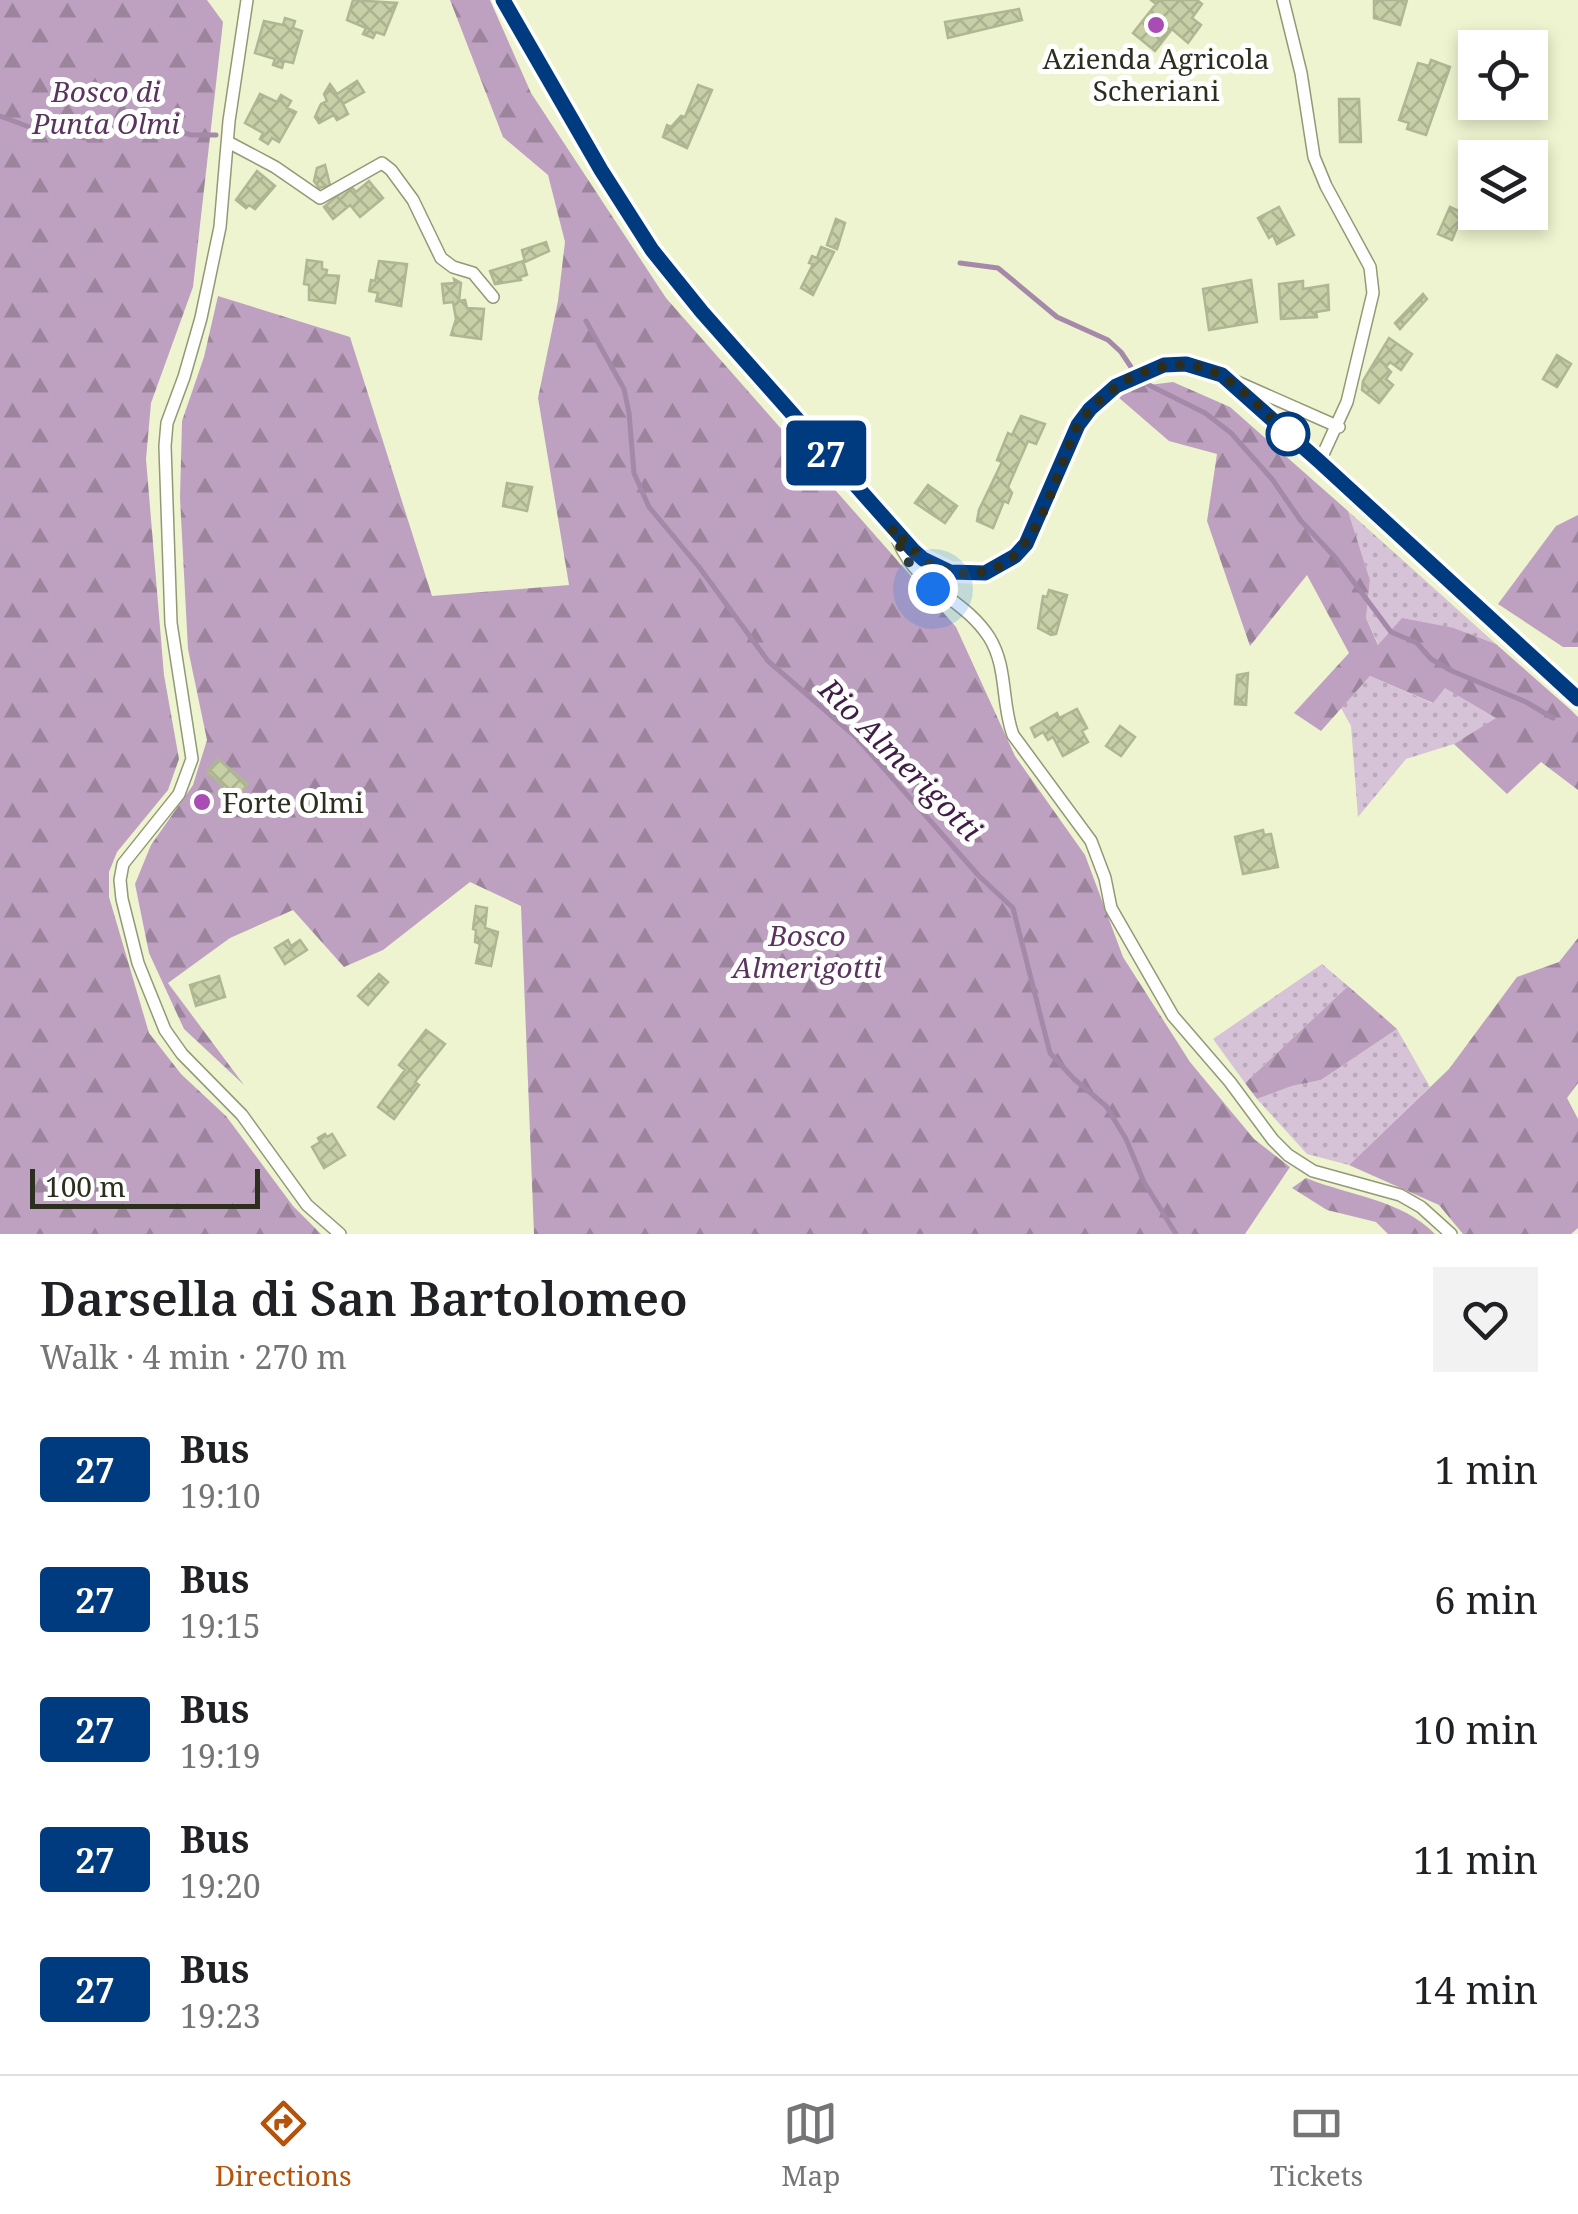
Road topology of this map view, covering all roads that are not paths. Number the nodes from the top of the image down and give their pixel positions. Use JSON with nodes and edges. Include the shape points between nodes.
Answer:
{"nodes":[{"id":1,"x":246,"y":0,"type":"edge"},
{"id":2,"x":503,"y":0,"type":"edge"},
{"id":3,"x":1283,"y":0,"type":"edge"},
{"id":4,"x":228,"y":142,"type":"junction"},
{"id":5,"x":493,"y":297,"type":"dead end"},
{"id":6,"x":1222,"y":375,"type":"junction"},
{"id":7,"x":1339,"y":427,"type":"junction"},
{"id":8,"x":1320,"y":462,"type":"junction"},
{"id":9,"x":892,"y":528,"type":"junction"},
{"id":10,"x":1578,"y":699,"type":"edge"},
{"id":11,"x":340,"y":1234,"type":"edge"},
{"id":12,"x":1451,"y":1234,"type":"edge"}],
"edges":[{"from":1,"to":4,"type":"street"},
{"from":2,"to":9,"type":"street","via":[[652,250]]},
{"from":3,"to":7,"type":"street","via":[[1314,157],[1370,267],[1373,293]]},
{"from":4,"to":5,"type":"street","via":[[320,198],[382,163],[413,200],[441,258],[474,273]]},
{"from":4,"to":11,"type":"street","via":[[201,318],[167,423],[172,623],[192,759],[178,794],[123,864],[120,880],[138,963],[165,1030],[242,1115],[307,1204]]},
{"from":6,"to":7,"type":"street"},
{"from":6,"to":8,"type":"street"},
{"from":6,"to":9,"type":"street","via":[[1164,365],[1116,386],[1078,425],[1026,544],[985,573],[937,567]]},
{"from":7,"to":8,"type":"street"},
{"from":8,"to":10,"type":"street"},
{"from":9,"to":12,"type":"street","via":[[920,577],[989,637],[1002,664],[1013,735],[1091,841],[1111,908],[1172,1016],[1288,1154],[1313,1171],[1400,1195]]}]}
